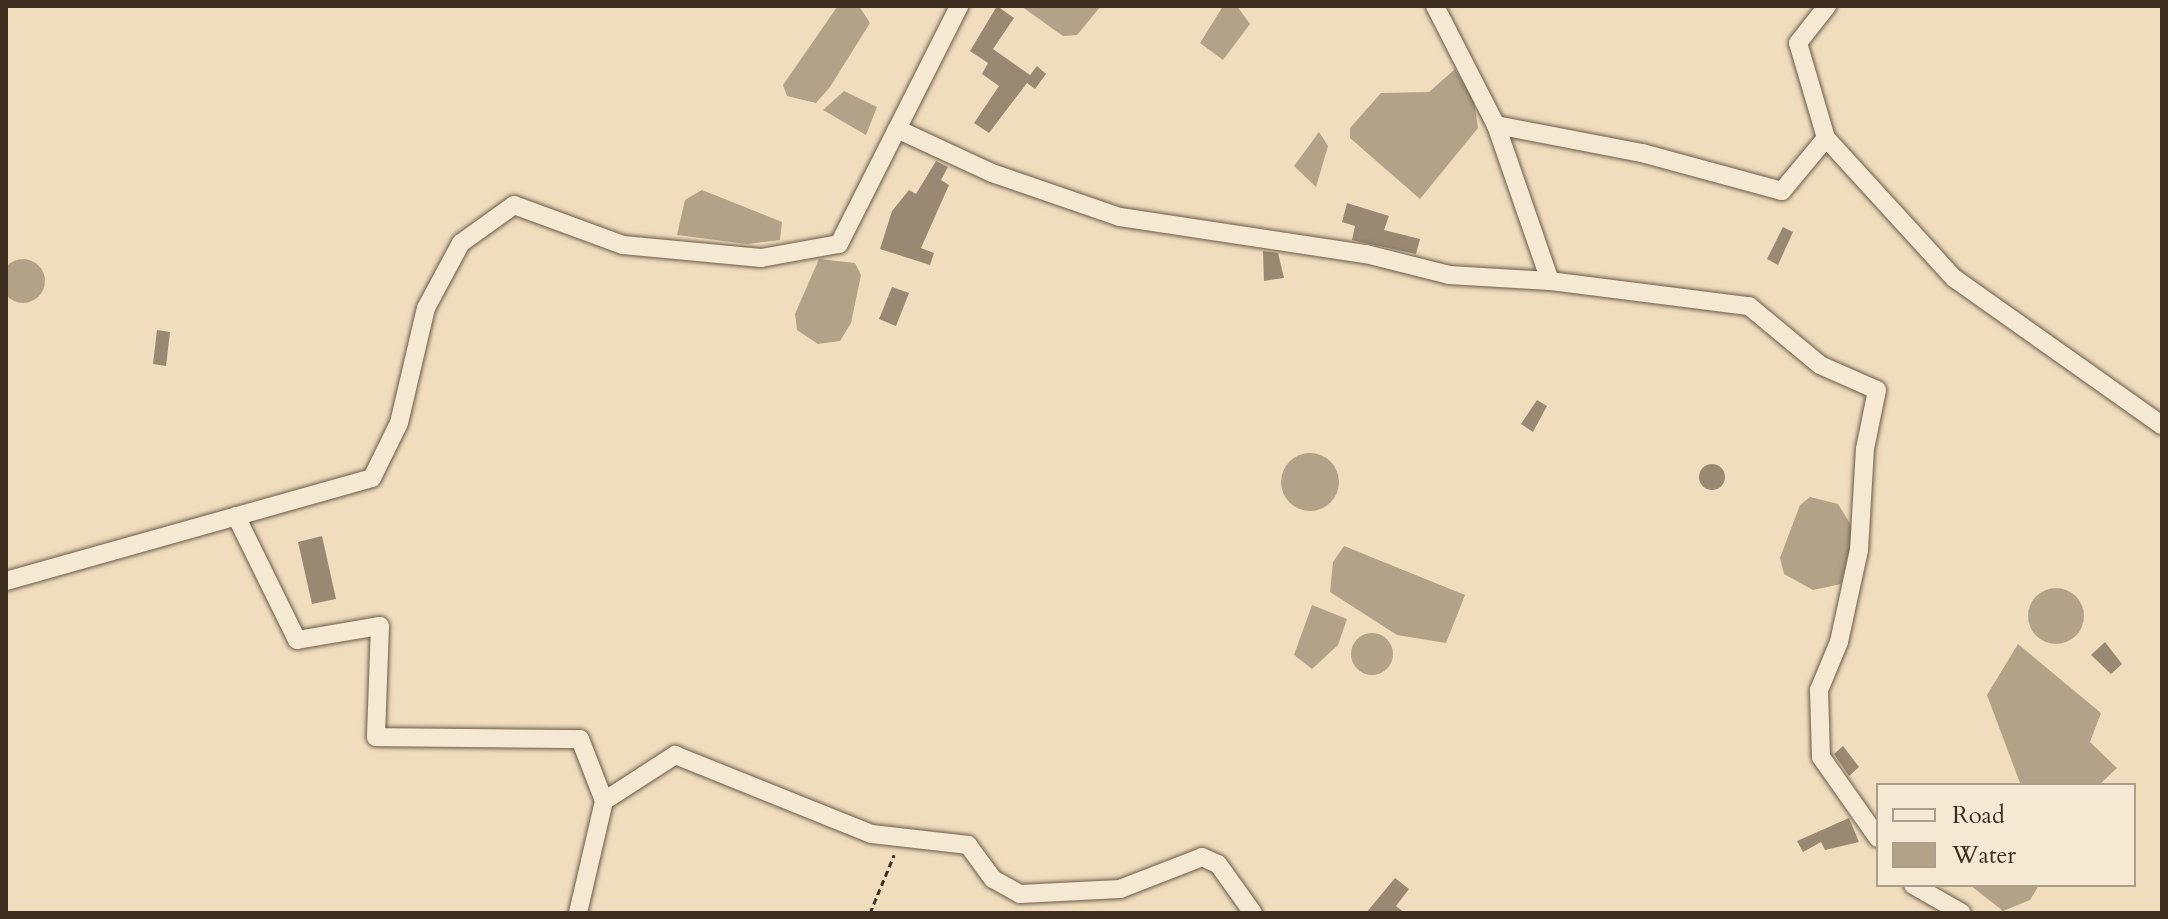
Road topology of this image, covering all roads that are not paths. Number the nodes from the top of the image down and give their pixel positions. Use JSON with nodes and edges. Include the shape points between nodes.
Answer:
{"nodes":[{"id":1,"x":959,"y":6,"type":"edge"},
{"id":2,"x":1435,"y":6,"type":"edge"},
{"id":3,"x":1827,"y":6,"type":"edge"},
{"id":4,"x":1496,"y":125,"type":"junction"},
{"id":5,"x":897,"y":129,"type":"junction"},
{"id":6,"x":1826,"y":138,"type":"junction"},
{"id":7,"x":1550,"y":281,"type":"junction"},
{"id":8,"x":2162,"y":425,"type":"edge"},
{"id":9,"x":236,"y":516,"type":"junction"},
{"id":10,"x":6,"y":581,"type":"edge"},
{"id":11,"x":604,"y":801,"type":"junction"},
{"id":12,"x":1876,"y":835,"type":"edge"},
{"id":13,"x":1916,"y":887,"type":"edge"},
{"id":14,"x":578,"y":913,"type":"edge"},
{"id":15,"x":1253,"y":913,"type":"edge"},
{"id":16,"x":1962,"y":913,"type":"edge"}],
"edges":[{"from":1,"to":5,"type":"street"},
{"from":2,"to":4,"type":"street"},
{"from":3,"to":6,"type":"street","via":[[1798,43]]},
{"from":4,"to":6,"type":"street","via":[[1642,153],[1782,191]]},
{"from":4,"to":7,"type":"street"},
{"from":5,"to":7,"type":"street","via":[[1120,217],[1366,254],[1449,275]]},
{"from":5,"to":9,"type":"street","via":[[839,244],[761,258],[623,245],[514,205],[461,243],[426,308],[399,423],[372,478]]},
{"from":6,"to":8,"type":"street","via":[[1954,278]]},
{"from":7,"to":12,"type":"street","via":[[1749,306],[1820,365],[1877,390],[1865,449],[1859,550],[1839,642],[1819,690],[1821,757]]},
{"from":9,"to":10,"type":"street"},
{"from":9,"to":11,"type":"street","via":[[297,640],[380,626],[376,737],[580,739]]},
{"from":11,"to":14,"type":"street"},
{"from":11,"to":15,"type":"street","via":[[675,755],[900,840],[968,845],[1005,889],[1040,896],[1120,889],[1202,857],[1218,864]]},
{"from":13,"to":16,"type":"street"}]}
